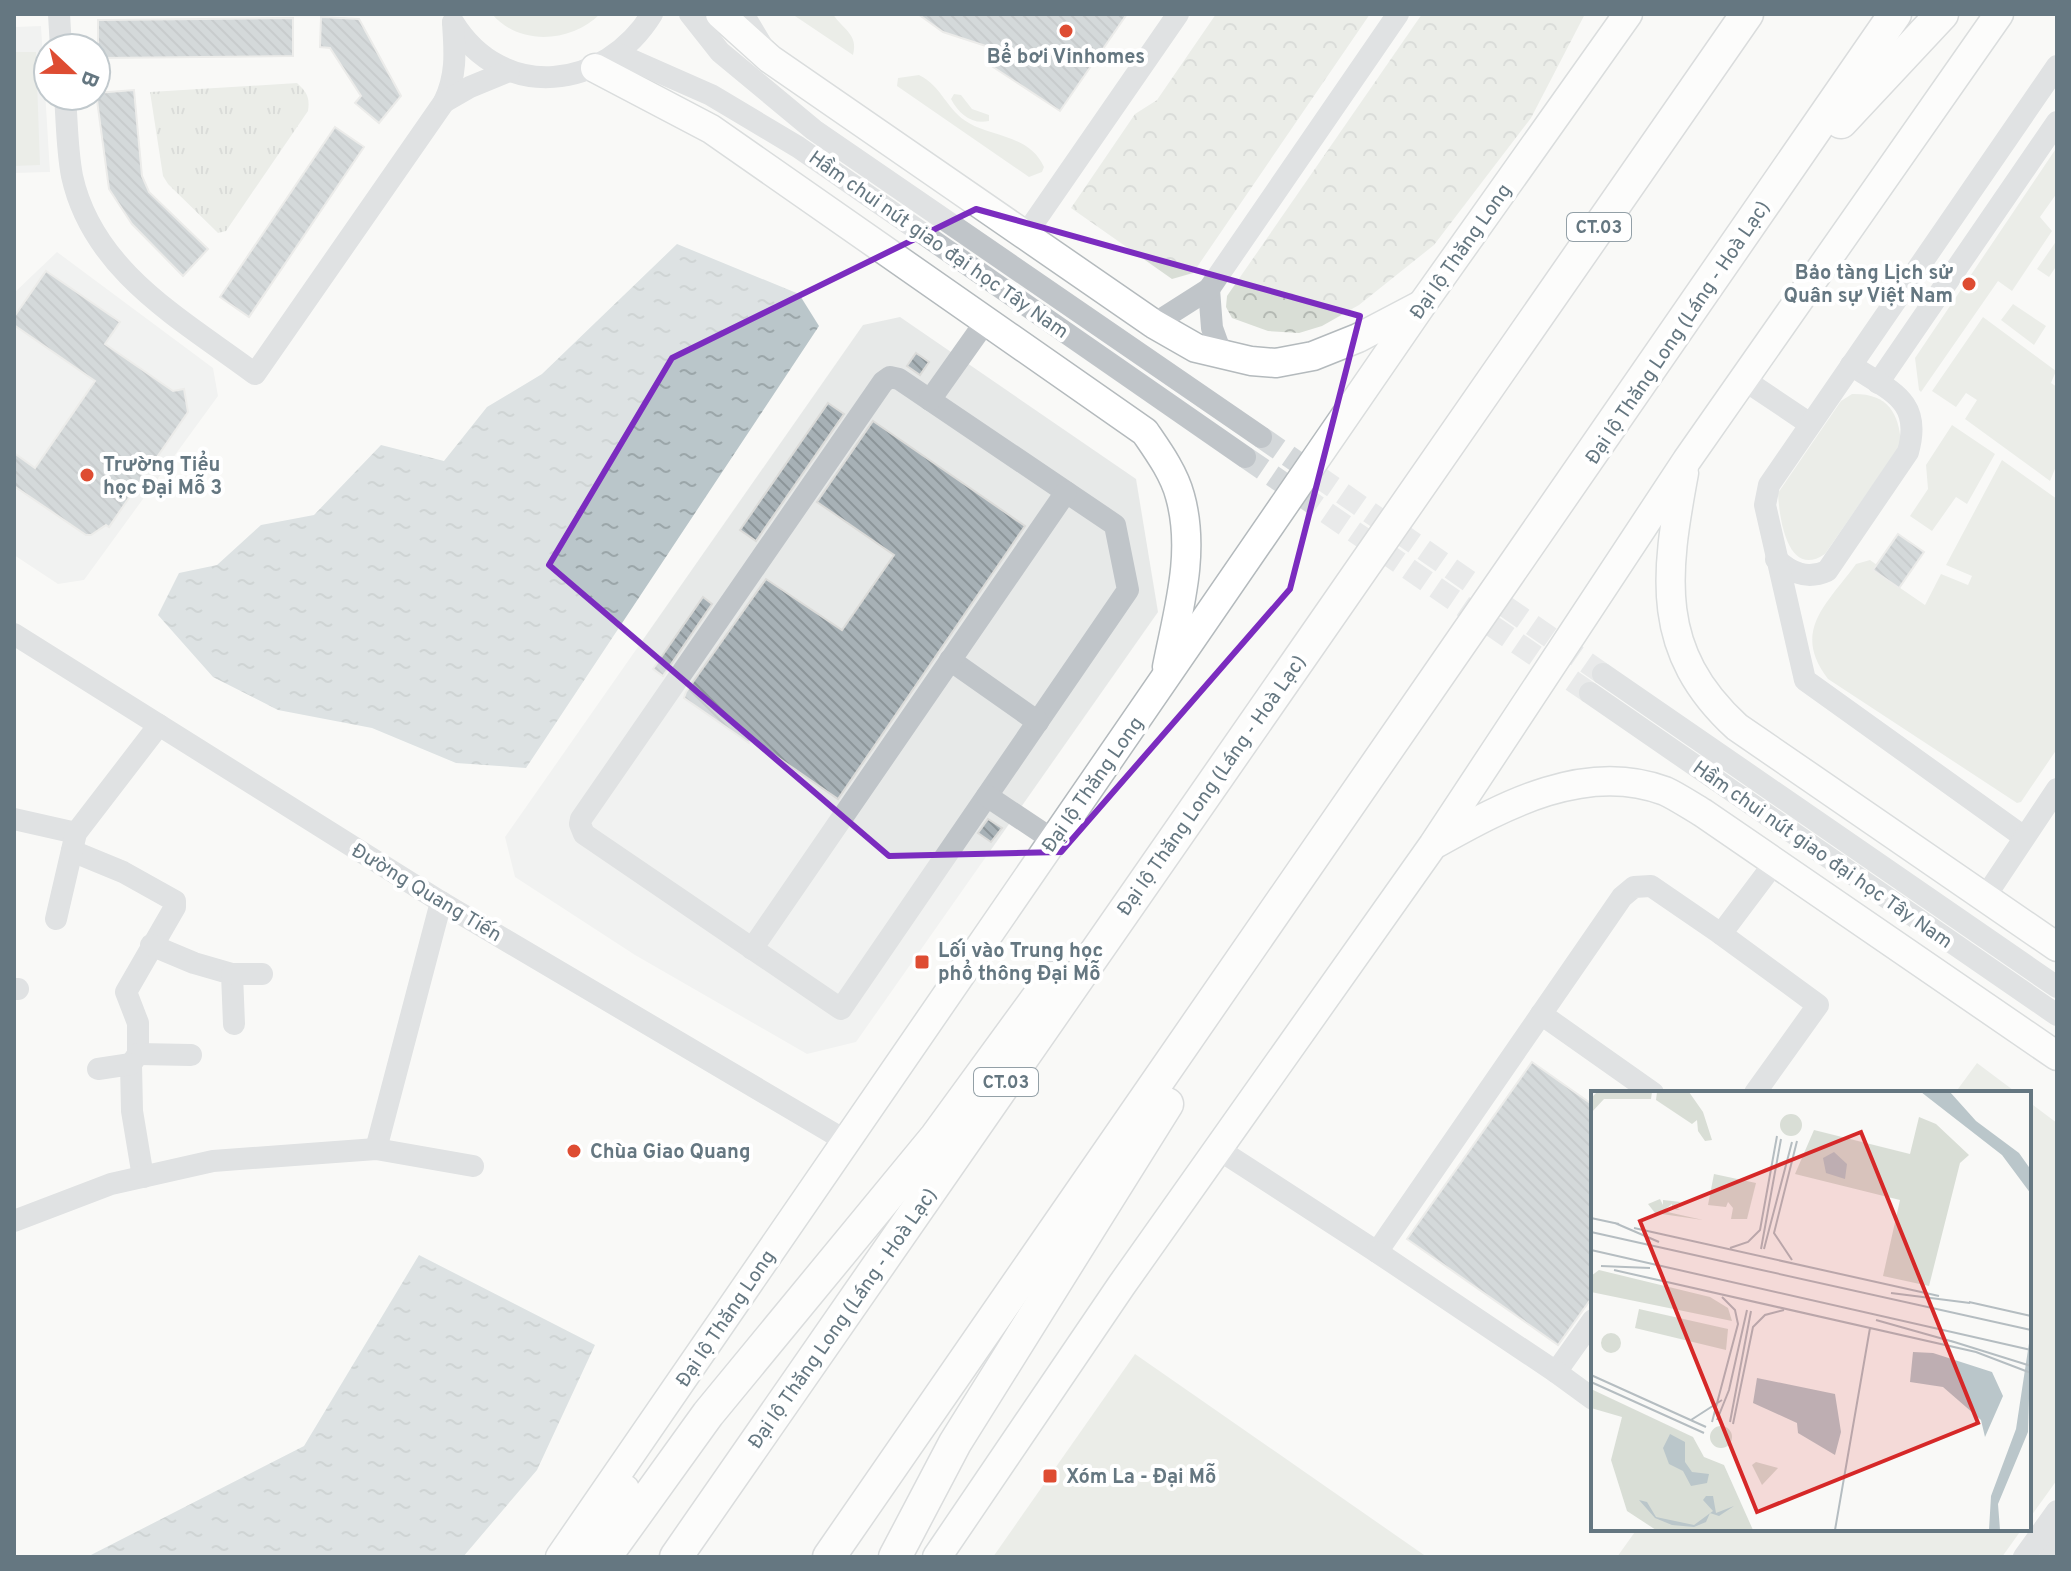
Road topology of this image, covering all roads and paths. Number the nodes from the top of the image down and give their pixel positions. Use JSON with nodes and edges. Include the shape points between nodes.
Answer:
{"nodes":[{"id":1,"x":652,"y":14,"type":"edge"},
{"id":2,"x":690,"y":14,"type":"edge"},
{"id":3,"x":720,"y":14,"type":"edge"},
{"id":4,"x":743,"y":14,"type":"edge"},
{"id":5,"x":1178,"y":14,"type":"edge"},
{"id":6,"x":1398,"y":14,"type":"edge"},
{"id":7,"x":1628,"y":14,"type":"edge"},
{"id":8,"x":1722,"y":14,"type":"edge"},
{"id":9,"x":1747,"y":14,"type":"edge"},
{"id":10,"x":1895,"y":14,"type":"edge"},
{"id":11,"x":1942,"y":14,"type":"edge"},
{"id":12,"x":1999,"y":14,"type":"edge"},
{"id":13,"x":451,"y":18,"type":"edge"},
{"id":14,"x":770,"y":59,"type":"junction"},
{"id":15,"x":607,"y":61,"type":"junction"},
{"id":16,"x":2057,"y":66,"type":"edge"},
{"id":17,"x":509,"y":71,"type":"junction"},
{"id":18,"x":444,"y":102,"type":"junction"},
{"id":19,"x":66,"y":112,"type":"edge"},
{"id":20,"x":2057,"y":122,"type":"edge"},
{"id":21,"x":1026,"y":234,"type":"junction"},
{"id":22,"x":1209,"y":289,"type":"junction"},
{"id":23,"x":1423,"y":303,"type":"junction"},
{"id":24,"x":986,"y":321,"type":"junction"},
{"id":25,"x":1154,"y":324,"type":"junction"},
{"id":26,"x":1221,"y":353,"type":"junction"},
{"id":27,"x":1851,"y":365,"type":"junction"},
{"id":28,"x":1743,"y":379,"type":"junction"},
{"id":29,"x":1878,"y":383,"type":"junction"},
{"id":30,"x":930,"y":400,"type":"junction"},
{"id":31,"x":1630,"y":401,"type":"junction"},
{"id":32,"x":1810,"y":424,"type":"junction"},
{"id":33,"x":1261,"y":437,"type":"tunnel mouth"},
{"id":34,"x":1451,"y":440,"type":"junction"},
{"id":35,"x":1245,"y":457,"type":"tunnel mouth"},
{"id":36,"x":1687,"y":460,"type":"junction"},
{"id":37,"x":1066,"y":492,"type":"junction"},
{"id":38,"x":1776,"y":559,"type":"junction"},
{"id":39,"x":1335,"y":606,"type":"junction"},
{"id":40,"x":14,"y":634,"type":"edge"},
{"id":41,"x":950,"y":660,"type":"junction"},
{"id":42,"x":1603,"y":674,"type":"tunnel mouth"},
{"id":43,"x":1164,"y":680,"type":"junction"},
{"id":44,"x":1590,"y":693,"type":"tunnel mouth"},
{"id":45,"x":1038,"y":722,"type":"junction"},
{"id":46,"x":159,"y":725,"type":"junction"},
{"id":47,"x":1399,"y":734,"type":"junction"},
{"id":48,"x":2057,"y":789,"type":"edge"},
{"id":49,"x":987,"y":796,"type":"junction"},
{"id":50,"x":14,"y":819,"type":"edge"},
{"id":51,"x":2024,"y":837,"type":"junction"},
{"id":52,"x":1053,"y":840,"type":"junction"},
{"id":53,"x":74,"y":842,"type":"junction"},
{"id":54,"x":1433,"y":845,"type":"junction"},
{"id":55,"x":1775,"y":862,"type":"junction"},
{"id":56,"x":1985,"y":897,"type":"junction"},
{"id":57,"x":441,"y":902,"type":"junction"},
{"id":58,"x":56,"y":919,"type":"dead end"},
{"id":59,"x":1721,"y":934,"type":"junction"},
{"id":60,"x":151,"y":945,"type":"junction"},
{"id":61,"x":2057,"y":947,"type":"edge"},
{"id":62,"x":752,"y":949,"type":"junction"},
{"id":63,"x":232,"y":974,"type":"junction"},
{"id":64,"x":262,"y":974,"type":"dead end"},
{"id":65,"x":2057,"y":987,"type":"edge"},
{"id":66,"x":1541,"y":1014,"type":"junction"},
{"id":67,"x":2057,"y":1015,"type":"edge"},
{"id":68,"x":234,"y":1024,"type":"dead end"},
{"id":69,"x":191,"y":1055,"type":"dead end"},
{"id":70,"x":2057,"y":1056,"type":"edge"},
{"id":71,"x":134,"y":1059,"type":"junction"},
{"id":72,"x":98,"y":1069,"type":"dead end"},
{"id":73,"x":1650,"y":1091,"type":"edge"},
{"id":74,"x":1756,"y":1091,"type":"edge"},
{"id":75,"x":846,"y":1141,"type":"junction"},
{"id":76,"x":376,"y":1149,"type":"junction"},
{"id":77,"x":1218,"y":1149,"type":"junction"},
{"id":78,"x":473,"y":1166,"type":"dead end"},
{"id":79,"x":143,"y":1177,"type":"junction"},
{"id":80,"x":14,"y":1221,"type":"edge"},
{"id":81,"x":1377,"y":1252,"type":"junction"},
{"id":82,"x":1591,"y":1323,"type":"edge"},
{"id":83,"x":1556,"y":1372,"type":"junction"},
{"id":84,"x":672,"y":1396,"type":"junction"},
{"id":85,"x":1591,"y":1398,"type":"edge"},
{"id":86,"x":2051,"y":1519,"type":"edge"},
{"id":87,"x":560,"y":1557,"type":"edge"},
{"id":88,"x":591,"y":1557,"type":"edge"},
{"id":89,"x":605,"y":1557,"type":"edge"},
{"id":90,"x":676,"y":1557,"type":"edge"},
{"id":91,"x":829,"y":1557,"type":"edge"},
{"id":92,"x":895,"y":1557,"type":"edge"},
{"id":93,"x":937,"y":1557,"type":"edge"},
{"id":94,"x":2024,"y":1557,"type":"edge"},
{"id":95,"x":2051,"y":1557,"type":"edge"}],
"edges":[{"from":1,"to":15,"type":"street","via":[[640,34]]},
{"from":2,"to":33,"type":"street","name":"Hầm chui nút giao đại học Tây Nam","via":[[720,52],[814,130]]},
{"from":3,"to":14,"type":"main road"},
{"from":4,"to":14,"type":"street"},
{"from":5,"to":21,"type":"street"},
{"from":6,"to":22,"type":"street"},
{"from":7,"to":23,"type":"main road","name":"Đại lộ Thăng Long"},
{"from":8,"to":34,"type":"highway","via":[[1509,327]]},
{"from":9,"to":34,"type":"highway","name":"Đại lộ Thăng Long (Láng - Hoà Lạc)","number":"CT.03"},
{"from":10,"to":31,"type":"highway","name":"Đại lộ Thăng Long (Láng - Hoà Lạc)"},
{"from":11,"to":31,"type":"highway","via":[[1828,136],[1730,286]]},
{"from":12,"to":28,"type":"main road"},
{"from":13,"to":17,"type":"street","via":[[481,56]]},
{"from":13,"to":18,"type":"street","via":[[456,66]]},
{"from":14,"to":21,"type":"main road"},
{"from":15,"to":17,"type":"street","via":[[560,77]]},
{"from":15,"to":24,"type":"main road"},
{"from":15,"to":35,"type":"street","name":"Hầm chui nút giao đại học Tây Nam","via":[[711,95],[798,147]]},
{"from":16,"to":27,"type":"street"},
{"from":17,"to":18,"type":"street"},
{"from":18,"to":19,"type":"street","via":[[255,374],[148,295],[109,256],[78,198]]},
{"from":20,"to":29,"type":"street"},
{"from":21,"to":25,"type":"main road"},
{"from":22,"to":25,"type":"street"},
{"from":22,"to":26,"type":"street","via":[[1212,328]]},
{"from":23,"to":26,"type":"main road","via":[[1313,356],[1276,363]]},
{"from":23,"to":43,"type":"main road","name":"Đại lộ Thăng Long"},
{"from":24,"to":30,"type":"street"},
{"from":24,"to":43,"type":"main road","via":[[1145,432],[1164,460],[1180,495],[1186,533],[1186,574]]},
{"from":25,"to":26,"type":"main road","via":[[1196,348]]},
{"from":27,"to":29,"type":"street"},
{"from":27,"to":32,"type":"street"},
{"from":28,"to":32,"type":"street"},
{"from":28,"to":36,"type":"main road"},
{"from":29,"to":38,"type":"street","via":[[1907,404],[1913,435],[1908,452],[1827,571],[1804,576],[1788,571]]},
{"from":30,"to":37,"type":"street"},
{"from":30,"to":62,"type":"street","via":[[894,377],[883,382],[581,819],[584,834]]},
{"from":31,"to":47,"type":"highway","name":"Đại lộ Thăng Long (Láng - Hoà Lạc)"},
{"from":32,"to":38,"type":"street","via":[[1769,485],[1765,505]]},
{"from":34,"to":39,"type":"highway","name":"Đại lộ Thăng Long (Láng - Hoà Lạc)","number":"CT.03"},
{"from":36,"to":54,"type":"main road"},
{"from":36,"to":56,"type":"main road","via":[[1673,533],[1672,611],[1683,654],[1705,693],[1737,727]]},
{"from":37,"to":41,"type":"street"},
{"from":37,"to":45,"type":"street","via":[[1115,525],[1128,590]]},
{"from":38,"to":51,"type":"street","via":[[1805,680]]},
{"from":39,"to":89,"type":"highway","via":[[1177,806],[936,1137],[708,1414]]},
{"from":39,"to":90,"type":"highway","name":"Đại lộ Thăng Long (Láng - Hoà Lạc)","number":"CT.03"},
{"from":40,"to":46,"type":"street","name":"Đường Quang Tiến"},
{"from":41,"to":45,"type":"street"},
{"from":41,"to":62,"type":"street"},
{"from":42,"to":65,"type":"street","name":"Hầm chui nút giao đại học Tây Nam"},
{"from":43,"to":52,"type":"main road","name":"Đại lộ Thăng Long"},
{"from":44,"to":67,"type":"street","name":"Hầm chui nút giao đại học Tây Nam"},
{"from":45,"to":49,"type":"street"},
{"from":46,"to":53,"type":"street"},
{"from":46,"to":57,"type":"street","name":"Đường Quang Tiến"},
{"from":47,"to":91,"type":"highway","name":"Đại lộ Thăng Long (Láng - Hoà Lạc)"},
{"from":47,"to":92,"type":"highway","via":[[1330,864],[1189,1067],[955,1443]]},
{"from":48,"to":51,"type":"street"},
{"from":49,"to":52,"type":"street"},
{"from":49,"to":62,"type":"street","via":[[841,1009]]},
{"from":50,"to":53,"type":"street"},
{"from":51,"to":56,"type":"street"},
{"from":52,"to":75,"type":"main road","name":"Đại lộ Thăng Long"},
{"from":53,"to":58,"type":"street"},
{"from":53,"to":60,"type":"street","via":[[173,899],[175,907]]},
{"from":54,"to":55,"type":"main road","via":[[1535,794],[1580,783],[1620,781],[1666,792]]},
{"from":54,"to":77,"type":"main road"},
{"from":55,"to":59,"type":"street"},
{"from":55,"to":70,"type":"main road"},
{"from":56,"to":61,"type":"main road"},
{"from":57,"to":75,"type":"street","name":"Đường Quang Tiến"},
{"from":57,"to":76,"type":"street"},
{"from":59,"to":66,"type":"street","via":[[1651,886],[1634,887]]},
{"from":59,"to":74,"type":"street","via":[[1818,1005]]},
{"from":60,"to":63,"type":"street"},
{"from":60,"to":71,"type":"street","via":[[126,992],[138,1023]]},
{"from":63,"to":64,"type":"street"},
{"from":63,"to":68,"type":"street"},
{"from":66,"to":73,"type":"street"},
{"from":66,"to":81,"type":"street"},
{"from":69,"to":71,"type":"street"},
{"from":71,"to":72,"type":"street"},
{"from":71,"to":79,"type":"street","via":[[132,1111]]},
{"from":75,"to":84,"type":"main road","name":"Đại lộ Thăng Long"},
{"from":76,"to":78,"type":"street"},
{"from":76,"to":79,"type":"street","via":[[213,1161]]},
{"from":77,"to":81,"type":"street"},
{"from":77,"to":93,"type":"main road"},
{"from":79,"to":80,"type":"street"},
{"from":81,"to":83,"type":"street"},
{"from":82,"to":83,"type":"street"},
{"from":83,"to":85,"type":"street"},
{"from":84,"to":87,"type":"main road","name":"Đại lộ Thăng Long"},
{"from":84,"to":88,"type":"main road"},
{"from":86,"to":94,"type":"street"},
{"from":86,"to":95,"type":"street"}]}
